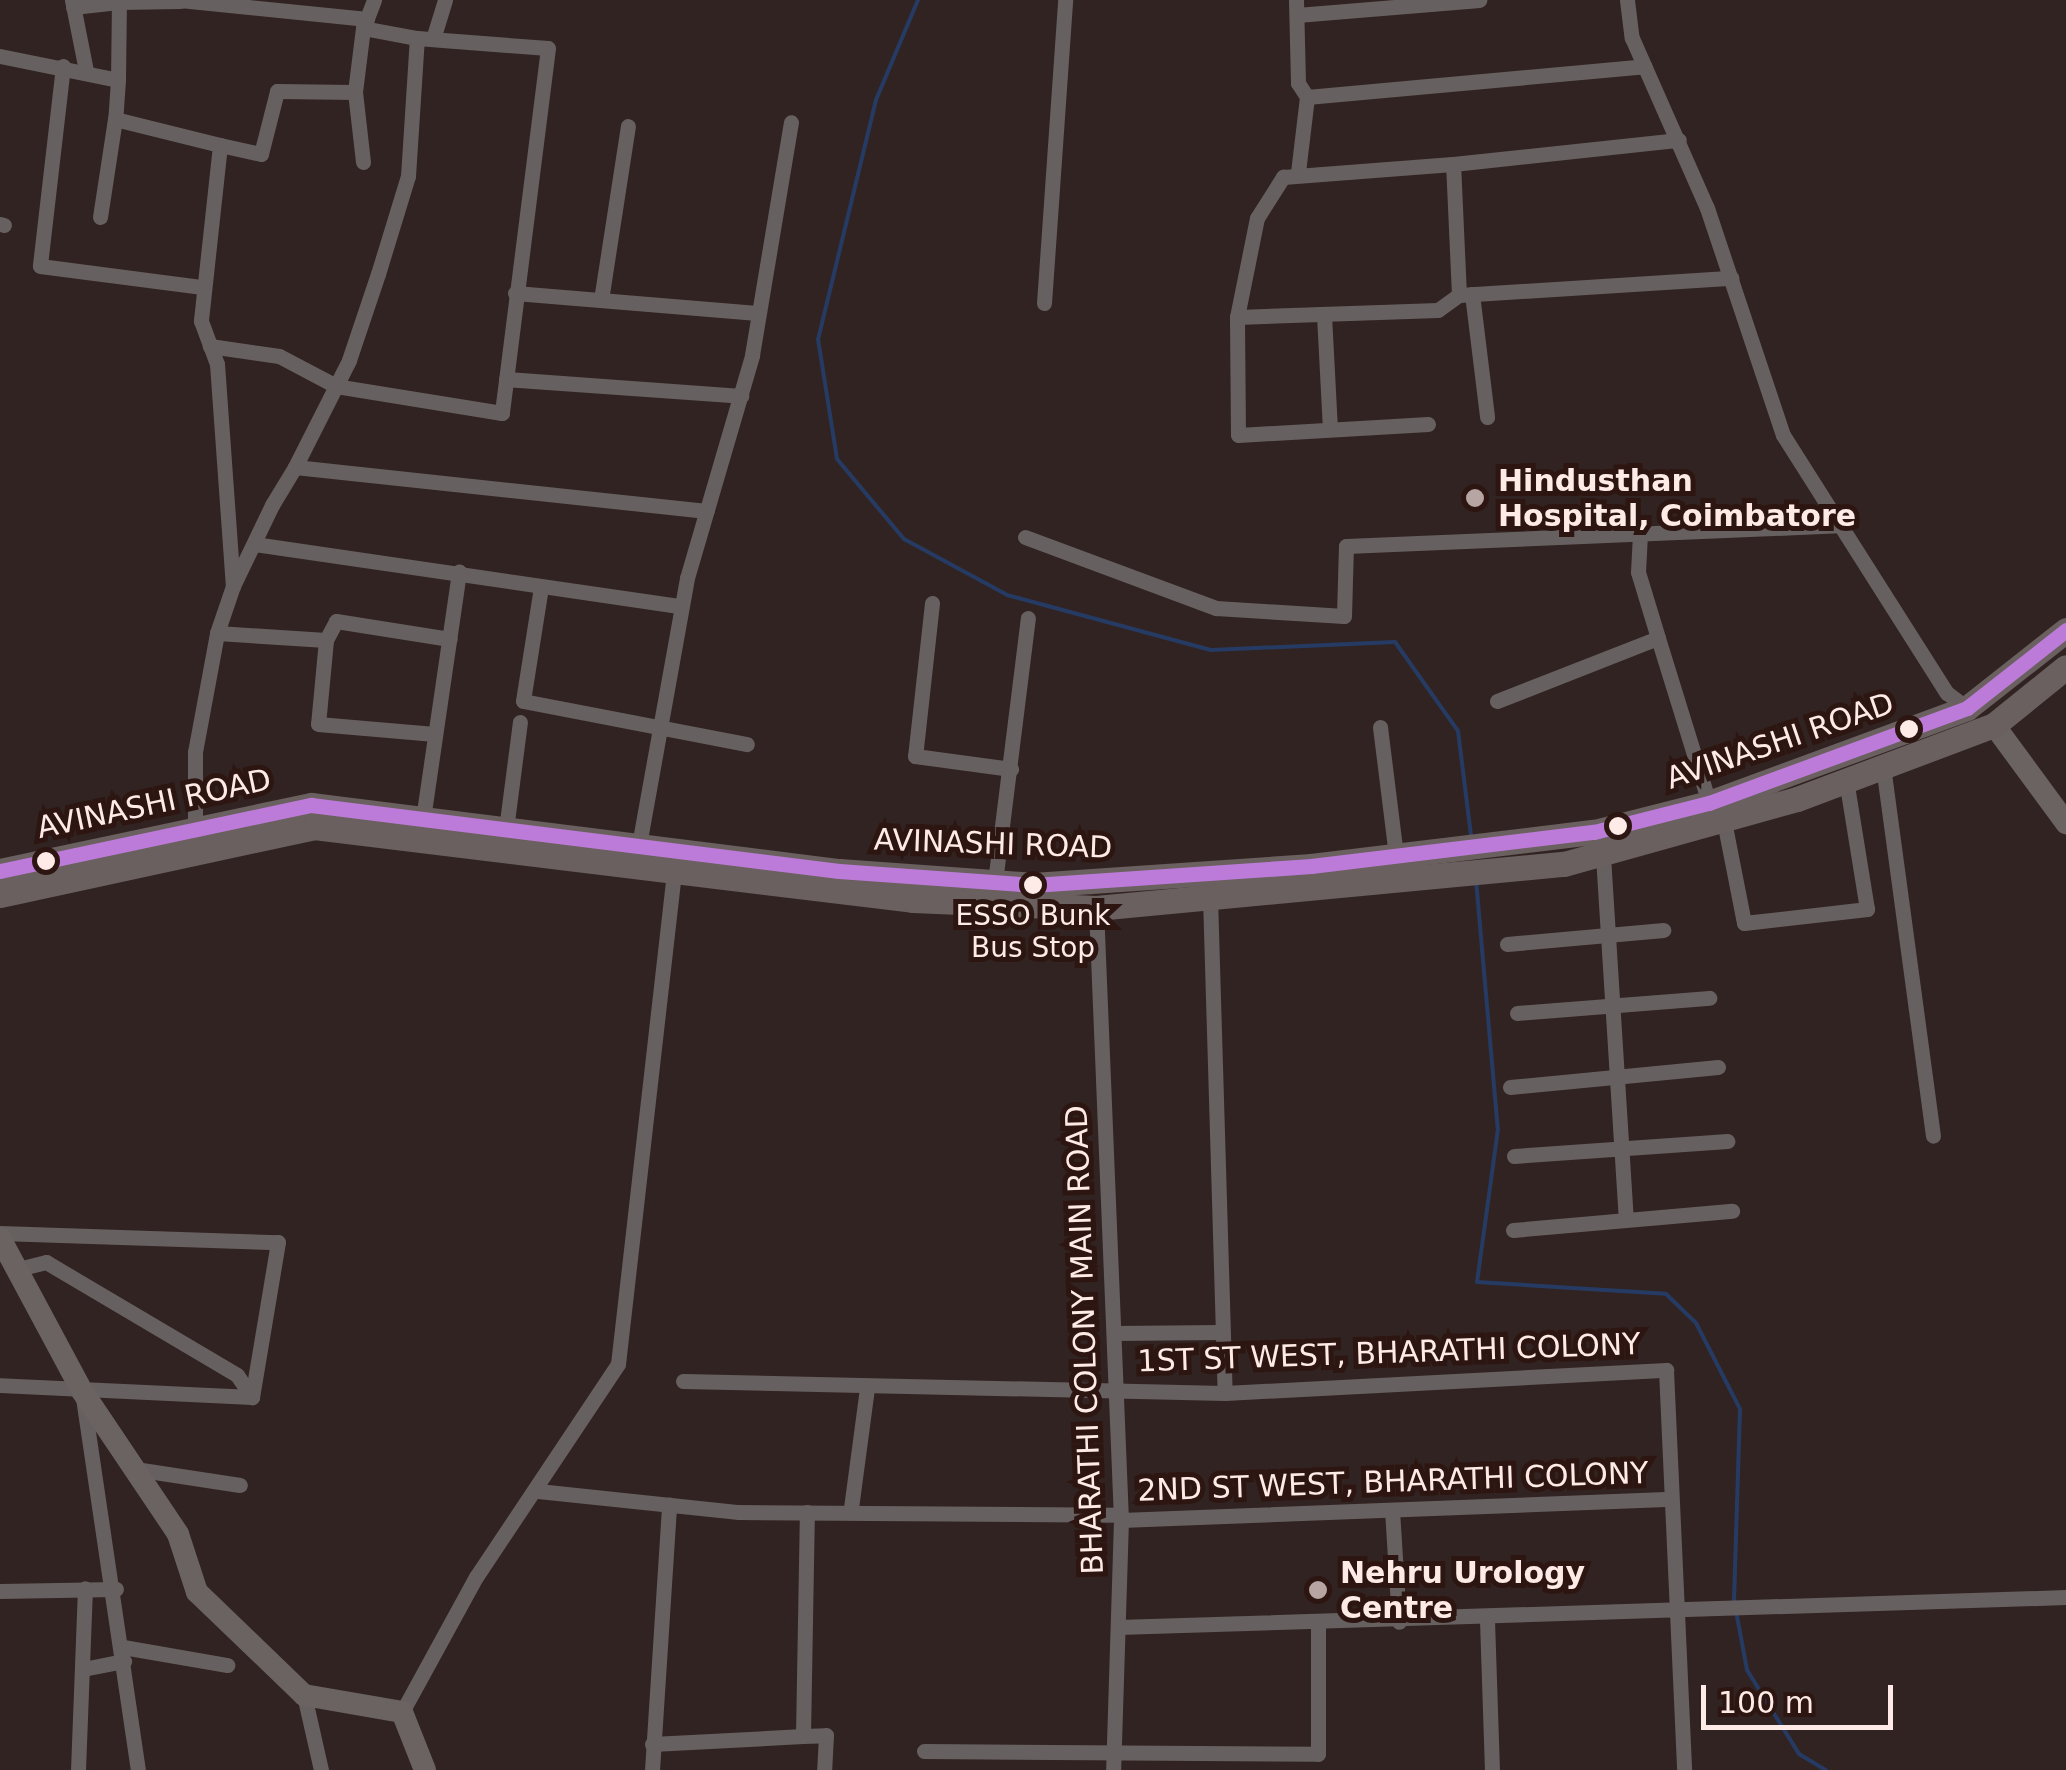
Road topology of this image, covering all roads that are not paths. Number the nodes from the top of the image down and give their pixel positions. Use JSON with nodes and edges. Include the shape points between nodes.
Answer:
{"nodes":[{"id":1,"x":180,"y":0,"type":"edge"},
{"id":2,"x":374,"y":0,"type":"edge"},
{"id":3,"x":444,"y":0,"type":"edge"},
{"id":4,"x":1065,"y":0,"type":"edge"},
{"id":5,"x":1478,"y":0,"type":"edge"},
{"id":6,"x":1627,"y":0,"type":"edge"},
{"id":7,"x":119,"y":2,"type":"edge"},
{"id":8,"x":72,"y":4,"type":"edge"},
{"id":9,"x":1382,"y":5,"type":"edge"},
{"id":10,"x":1297,"y":8,"type":"edge"},
{"id":11,"x":365,"y":23,"type":"junction"},
{"id":12,"x":425,"y":39,"type":"junction"},
{"id":13,"x":0,"y":56,"type":"edge"},
{"id":14,"x":63,"y":66,"type":"junction"},
{"id":15,"x":1645,"y":66,"type":"junction"},
{"id":16,"x":86,"y":72,"type":"junction"},
{"id":17,"x":118,"y":80,"type":"junction"},
{"id":18,"x":355,"y":92,"type":"junction"},
{"id":19,"x":1307,"y":98,"type":"junction"},
{"id":20,"x":115,"y":119,"type":"junction"},
{"id":21,"x":791,"y":122,"type":"dead end"},
{"id":22,"x":628,"y":126,"type":"dead end"},
{"id":23,"x":1679,"y":140,"type":"junction"},
{"id":24,"x":220,"y":145,"type":"junction"},
{"id":25,"x":363,"y":162,"type":"dead end"},
{"id":26,"x":1453,"y":164,"type":"junction"},
{"id":27,"x":1298,"y":172,"type":"junction"},
{"id":28,"x":100,"y":217,"type":"dead end"},
{"id":29,"x":1731,"y":278,"type":"junction"},
{"id":30,"x":200,"y":287,"type":"junction"},
{"id":31,"x":516,"y":294,"type":"junction"},
{"id":32,"x":1465,"y":294,"type":"junction"},
{"id":33,"x":601,"y":300,"type":"junction"},
{"id":34,"x":1044,"y":303,"type":"dead end"},
{"id":35,"x":756,"y":313,"type":"junction"},
{"id":36,"x":1324,"y":316,"type":"junction"},
{"id":37,"x":1237,"y":317,"type":"junction"},
{"id":38,"x":210,"y":346,"type":"junction"},
{"id":39,"x":506,"y":379,"type":"junction"},
{"id":40,"x":336,"y":386,"type":"junction"},
{"id":41,"x":741,"y":396,"type":"junction"},
{"id":42,"x":1486,"y":417,"type":"dead end"},
{"id":43,"x":1428,"y":424,"type":"dead end"},
{"id":44,"x":1330,"y":428,"type":"junction"},
{"id":45,"x":295,"y":467,"type":"junction"},
{"id":46,"x":707,"y":511,"type":"junction"},
{"id":47,"x":1839,"y":525,"type":"junction"},
{"id":48,"x":1640,"y":534,"type":"junction"},
{"id":49,"x":1025,"y":537,"type":"dead end"},
{"id":50,"x":254,"y":544,"type":"junction"},
{"id":51,"x":459,"y":572,"type":"junction"},
{"id":52,"x":232,"y":586,"type":"junction"},
{"id":53,"x":540,"y":587,"type":"junction"},
{"id":54,"x":932,"y":603,"type":"dead end"},
{"id":55,"x":681,"y":606,"type":"junction"},
{"id":56,"x":1028,"y":618,"type":"dead end"},
{"id":57,"x":2066,"y":630,"type":"edge"},
{"id":58,"x":217,"y":633,"type":"junction"},
{"id":59,"x":1658,"y":638,"type":"junction"},
{"id":60,"x":450,"y":639,"type":"junction"},
{"id":61,"x":326,"y":640,"type":"junction"},
{"id":62,"x":2066,"y":666,"type":"edge"},
{"id":63,"x":1496,"y":700,"type":"dead end"},
{"id":64,"x":1967,"y":708,"type":"junction"},
{"id":65,"x":520,"y":722,"type":"dead end"},
{"id":66,"x":1994,"y":725,"type":"junction"},
{"id":67,"x":1380,"y":727,"type":"dead end"},
{"id":68,"x":661,"y":728,"type":"junction"},
{"id":69,"x":435,"y":734,"type":"junction"},
{"id":70,"x":747,"y":744,"type":"dead end"},
{"id":71,"x":1882,"y":766,"type":"junction"},
{"id":72,"x":1011,"y":769,"type":"junction"},
{"id":73,"x":1846,"y":780,"type":"junction"},
{"id":74,"x":424,"y":812,"type":"junction"},
{"id":75,"x":1716,"y":812,"type":"junction"},
{"id":76,"x":2066,"y":823,"type":"edge"},
{"id":77,"x":195,"y":825,"type":"junction"},
{"id":78,"x":456,"y":828,"type":"junction"},
{"id":79,"x":505,"y":835,"type":"junction"},
{"id":80,"x":639,"y":845,"type":"junction"},
{"id":81,"x":1396,"y":855,"type":"junction"},
{"id":82,"x":1510,"y":855,"type":"junction"},
{"id":83,"x":1602,"y":856,"type":"junction"},
{"id":84,"x":1454,"y":861,"type":"junction"},
{"id":85,"x":0,"y":871,"type":"edge"},
{"id":86,"x":674,"y":872,"type":"junction"},
{"id":87,"x":996,"y":882,"type":"junction"},
{"id":88,"x":0,"y":896,"type":"edge"},
{"id":89,"x":1210,"y":897,"type":"junction"},
{"id":90,"x":1096,"y":908,"type":"junction"},
{"id":91,"x":1663,"y":930,"type":"dead end"},
{"id":92,"x":1612,"y":933,"type":"junction"},
{"id":93,"x":1507,"y":944,"type":"dead end"},
{"id":94,"x":1709,"y":998,"type":"dead end"},
{"id":95,"x":1612,"y":1008,"type":"junction"},
{"id":96,"x":1517,"y":1013,"type":"dead end"},
{"id":97,"x":1718,"y":1066,"type":"dead end"},
{"id":98,"x":1616,"y":1076,"type":"junction"},
{"id":99,"x":1510,"y":1087,"type":"dead end"},
{"id":100,"x":1934,"y":1136,"type":"dead end"},
{"id":101,"x":1727,"y":1142,"type":"dead end"},
{"id":102,"x":1622,"y":1146,"type":"junction"},
{"id":103,"x":1514,"y":1156,"type":"dead end"},
{"id":104,"x":1732,"y":1211,"type":"dead end"},
{"id":105,"x":1626,"y":1219,"type":"junction"},
{"id":106,"x":1513,"y":1230,"type":"dead end"},
{"id":107,"x":0,"y":1236,"type":"edge"},
{"id":108,"x":18,"y":1269,"type":"junction"},
{"id":109,"x":1220,"y":1332,"type":"junction"},
{"id":110,"x":1114,"y":1333,"type":"junction"},
{"id":111,"x":683,"y":1381,"type":"dead end"},
{"id":112,"x":0,"y":1385,"type":"edge"},
{"id":113,"x":866,"y":1388,"type":"junction"},
{"id":114,"x":1115,"y":1390,"type":"junction"},
{"id":115,"x":82,"y":1391,"type":"junction"},
{"id":116,"x":1225,"y":1393,"type":"junction"},
{"id":117,"x":252,"y":1396,"type":"junction"},
{"id":118,"x":136,"y":1469,"type":"junction"},
{"id":119,"x":240,"y":1486,"type":"dead end"},
{"id":120,"x":538,"y":1491,"type":"junction"},
{"id":121,"x":1666,"y":1499,"type":"junction"},
{"id":122,"x":669,"y":1504,"type":"junction"},
{"id":123,"x":851,"y":1508,"type":"junction"},
{"id":124,"x":1392,"y":1510,"type":"junction"},
{"id":125,"x":807,"y":1512,"type":"junction"},
{"id":126,"x":1121,"y":1517,"type":"junction"},
{"id":127,"x":85,"y":1588,"type":"junction"},
{"id":128,"x":116,"y":1589,"type":"junction"},
{"id":129,"x":0,"y":1591,"type":"edge"},
{"id":130,"x":2066,"y":1598,"type":"edge"},
{"id":131,"x":1672,"y":1616,"type":"junction"},
{"id":132,"x":1487,"y":1620,"type":"junction"},
{"id":133,"x":1399,"y":1622,"type":"junction"},
{"id":134,"x":1318,"y":1623,"type":"junction"},
{"id":135,"x":1118,"y":1627,"type":"junction"},
{"id":136,"x":124,"y":1654,"type":"junction"},
{"id":137,"x":226,"y":1665,"type":"dead end"},
{"id":138,"x":83,"y":1669,"type":"junction"},
{"id":139,"x":304,"y":1695,"type":"junction"},
{"id":140,"x":402,"y":1712,"type":"junction"},
{"id":141,"x":803,"y":1736,"type":"junction"},
{"id":142,"x":652,"y":1744,"type":"junction"},
{"id":143,"x":924,"y":1751,"type":"dead end"},
{"id":144,"x":1113,"y":1764,"type":"edge"},
{"id":145,"x":78,"y":1770,"type":"edge"},
{"id":146,"x":138,"y":1770,"type":"edge"},
{"id":147,"x":321,"y":1770,"type":"edge"},
{"id":148,"x":425,"y":1770,"type":"edge"},
{"id":149,"x":652,"y":1770,"type":"edge"},
{"id":150,"x":824,"y":1770,"type":"edge"},
{"id":151,"x":1492,"y":1770,"type":"edge"},
{"id":152,"x":1684,"y":1770,"type":"edge"}],
"edges":[{"from":1,"to":7,"type":"street"},
{"from":1,"to":11,"type":"street"},
{"from":2,"to":11,"type":"street"},
{"from":3,"to":12,"type":"street"},
{"from":4,"to":34,"type":"street"},
{"from":5,"to":9,"type":"street"},
{"from":6,"to":15,"type":"street"},
{"from":7,"to":8,"type":"street"},
{"from":7,"to":17,"type":"street"},
{"from":8,"to":16,"type":"street"},
{"from":9,"to":10,"type":"street"},
{"from":10,"to":19,"type":"street","via":[[1298,83]]},
{"from":11,"to":12,"type":"street"},
{"from":11,"to":18,"type":"street"},
{"from":12,"to":31,"type":"street","via":[[548,48]]},
{"from":12,"to":40,"type":"street","via":[[408,176]]},
{"from":13,"to":14,"type":"street"},
{"from":14,"to":16,"type":"street"},
{"from":14,"to":30,"type":"street","via":[[40,266]]},
{"from":15,"to":19,"type":"street"},
{"from":15,"to":23,"type":"street"},
{"from":16,"to":17,"type":"street"},
{"from":17,"to":20,"type":"street"},
{"from":18,"to":24,"type":"street","via":[[277,90],[261,154]]},
{"from":18,"to":25,"type":"street"},
{"from":19,"to":27,"type":"street"},
{"from":20,"to":24,"type":"street"},
{"from":20,"to":28,"type":"street"},
{"from":21,"to":35,"type":"street"},
{"from":22,"to":33,"type":"street"},
{"from":23,"to":26,"type":"street"},
{"from":23,"to":29,"type":"street"},
{"from":24,"to":30,"type":"street"},
{"from":26,"to":27,"type":"street"},
{"from":26,"to":32,"type":"street"},
{"from":27,"to":37,"type":"street","via":[[1282,178],[1257,218]]},
{"from":29,"to":32,"type":"street"},
{"from":29,"to":47,"type":"street","via":[[1783,435]]},
{"from":30,"to":38,"type":"street"},
{"from":31,"to":33,"type":"street"},
{"from":31,"to":39,"type":"street"},
{"from":32,"to":36,"type":"street","via":[[1438,310]]},
{"from":32,"to":42,"type":"street"},
{"from":33,"to":35,"type":"street"},
{"from":35,"to":41,"type":"street"},
{"from":36,"to":37,"type":"street"},
{"from":36,"to":44,"type":"street"},
{"from":37,"to":44,"type":"street","via":[[1238,435]]},
{"from":38,"to":40,"type":"street","via":[[279,356]]},
{"from":38,"to":52,"type":"street"},
{"from":39,"to":40,"type":"street","via":[[502,413]]},
{"from":39,"to":41,"type":"street"},
{"from":40,"to":45,"type":"street"},
{"from":41,"to":46,"type":"street"},
{"from":43,"to":44,"type":"street"},
{"from":45,"to":46,"type":"street"},
{"from":45,"to":50,"type":"street"},
{"from":46,"to":55,"type":"street"},
{"from":47,"to":48,"type":"street"},
{"from":47,"to":64,"type":"street","via":[[1947,693]]},
{"from":48,"to":49,"type":"street","via":[[1346,546],[1344,616],[1216,608]]},
{"from":48,"to":59,"type":"street","via":[[1638,572]]},
{"from":50,"to":51,"type":"street"},
{"from":50,"to":52,"type":"street"},
{"from":51,"to":53,"type":"street"},
{"from":51,"to":60,"type":"street"},
{"from":52,"to":58,"type":"street"},
{"from":53,"to":55,"type":"street"},
{"from":53,"to":68,"type":"street","via":[[524,702]]},
{"from":54,"to":72,"type":"street","via":[[915,756]]},
{"from":55,"to":68,"type":"street"},
{"from":56,"to":72,"type":"street"},
{"from":57,"to":64,"type":"main road","name":"AVINASHI ROAD"},
{"from":58,"to":61,"type":"street"},
{"from":58,"to":77,"type":"street","via":[[195,752]]},
{"from":59,"to":63,"type":"street"},
{"from":59,"to":75,"type":"street"},
{"from":60,"to":61,"type":"street","via":[[336,621]]},
{"from":60,"to":69,"type":"street"},
{"from":61,"to":69,"type":"street","via":[[318,724]]},
{"from":62,"to":66,"type":"main road","name":"AVINASHI ROAD"},
{"from":64,"to":75,"type":"main road","name":"AVINASHI ROAD"},
{"from":65,"to":79,"type":"street"},
{"from":66,"to":71,"type":"main road","name":"AVINASHI ROAD"},
{"from":66,"to":76,"type":"street"},
{"from":67,"to":81,"type":"street"},
{"from":68,"to":70,"type":"street"},
{"from":68,"to":80,"type":"street"},
{"from":69,"to":74,"type":"street"},
{"from":71,"to":73,"type":"main road","name":"AVINASHI ROAD"},
{"from":71,"to":100,"type":"street"},
{"from":72,"to":87,"type":"street"},
{"from":73,"to":75,"type":"main road","name":"AVINASHI ROAD"},
{"from":73,"to":75,"type":"street","via":[[1867,909],[1744,923]]},
{"from":74,"to":77,"type":"main road","name":"AVINASHI ROAD","via":[[311,805]]},
{"from":74,"to":78,"type":"main road","name":"AVINASHI ROAD"},
{"from":75,"to":82,"type":"main road","name":"AVINASHI ROAD"},
{"from":75,"to":83,"type":"main road","name":"AVINASHI ROAD"},
{"from":77,"to":85,"type":"main road","name":"AVINASHI ROAD"},
{"from":78,"to":79,"type":"main road","name":"AVINASHI ROAD"},
{"from":78,"to":88,"type":"main road","name":"AVINASHI ROAD","via":[[314,826]]},
{"from":79,"to":80,"type":"main road","name":"AVINASHI ROAD"},
{"from":79,"to":86,"type":"main road","name":"AVINASHI ROAD"},
{"from":80,"to":87,"type":"main road","name":"AVINASHI ROAD"},
{"from":81,"to":84,"type":"main road","name":"AVINASHI ROAD"},
{"from":81,"to":87,"type":"main road","name":"AVINASHI ROAD","via":[[1096,883]]},
{"from":82,"to":83,"type":"main road","name":"AVINASHI ROAD"},
{"from":82,"to":84,"type":"main road","name":"AVINASHI ROAD"},
{"from":83,"to":92,"type":"street"},
{"from":84,"to":89,"type":"main road","name":"AVINASHI ROAD"},
{"from":86,"to":90,"type":"main road","name":"AVINASHI ROAD","via":[[913,900]]},
{"from":86,"to":120,"type":"street","via":[[618,1364]]},
{"from":89,"to":90,"type":"main road","name":"AVINASHI ROAD"},
{"from":89,"to":109,"type":"street"},
{"from":90,"to":110,"type":"street","name":"BHARATHI COLONY MAIN ROAD"},
{"from":91,"to":92,"type":"street"},
{"from":92,"to":93,"type":"street"},
{"from":92,"to":95,"type":"street"},
{"from":94,"to":95,"type":"street"},
{"from":95,"to":96,"type":"street"},
{"from":95,"to":98,"type":"street"},
{"from":97,"to":98,"type":"street"},
{"from":98,"to":99,"type":"street"},
{"from":98,"to":102,"type":"street"},
{"from":101,"to":102,"type":"street"},
{"from":102,"to":103,"type":"street"},
{"from":102,"to":105,"type":"street"},
{"from":104,"to":105,"type":"street"},
{"from":105,"to":106,"type":"street"},
{"from":107,"to":108,"type":"street"},
{"from":107,"to":117,"type":"street","via":[[278,1242]]},
{"from":108,"to":115,"type":"street"},
{"from":108,"to":117,"type":"street","via":[[46,1262],[238,1375]]},
{"from":109,"to":110,"type":"street"},
{"from":109,"to":116,"type":"street"},
{"from":110,"to":114,"type":"street","name":"BHARATHI COLONY MAIN ROAD"},
{"from":111,"to":113,"type":"street","name":"1ST ST WEST, BHARATHI COLONY"},
{"from":112,"to":115,"type":"street"},
{"from":113,"to":114,"type":"street","name":"1ST ST WEST, BHARATHI COLONY"},
{"from":113,"to":123,"type":"street"},
{"from":114,"to":116,"type":"street","name":"1ST ST WEST, BHARATHI COLONY"},
{"from":114,"to":126,"type":"street","name":"BHARATHI COLONY MAIN ROAD"},
{"from":115,"to":117,"type":"street"},
{"from":115,"to":118,"type":"street"},
{"from":115,"to":128,"type":"street"},
{"from":116,"to":121,"type":"street","name":"1ST ST WEST, BHARATHI COLONY","via":[[1666,1370]]},
{"from":118,"to":119,"type":"street"},
{"from":118,"to":139,"type":"street","via":[[178,1534],[197,1592]]},
{"from":120,"to":122,"type":"street","name":"2ND ST WEST, BHARATHI COLONY"},
{"from":120,"to":140,"type":"street","via":[[476,1577]]},
{"from":121,"to":124,"type":"street","name":"2ND ST WEST, BHARATHI COLONY"},
{"from":121,"to":131,"type":"street"},
{"from":122,"to":125,"type":"street","name":"2ND ST WEST, BHARATHI COLONY"},
{"from":122,"to":142,"type":"street"},
{"from":123,"to":125,"type":"street","name":"2ND ST WEST, BHARATHI COLONY"},
{"from":123,"to":126,"type":"street","name":"2ND ST WEST, BHARATHI COLONY"},
{"from":124,"to":126,"type":"street","name":"2ND ST WEST, BHARATHI COLONY"},
{"from":124,"to":133,"type":"street"},
{"from":125,"to":141,"type":"street"},
{"from":126,"to":135,"type":"street","name":"BHARATHI COLONY MAIN ROAD"},
{"from":127,"to":128,"type":"street"},
{"from":127,"to":129,"type":"street"},
{"from":127,"to":138,"type":"street"},
{"from":128,"to":136,"type":"street"},
{"from":130,"to":131,"type":"street"},
{"from":131,"to":132,"type":"street"},
{"from":131,"to":152,"type":"street"},
{"from":132,"to":133,"type":"street"},
{"from":132,"to":151,"type":"street"},
{"from":133,"to":134,"type":"street"},
{"from":134,"to":135,"type":"street"},
{"from":134,"to":144,"type":"street","via":[[1318,1754]]},
{"from":135,"to":144,"type":"street","name":"BHARATHI COLONY MAIN ROAD"},
{"from":136,"to":137,"type":"street"},
{"from":136,"to":138,"type":"street"},
{"from":136,"to":146,"type":"street"},
{"from":138,"to":145,"type":"street"},
{"from":139,"to":140,"type":"street"},
{"from":139,"to":147,"type":"street"},
{"from":140,"to":148,"type":"street"},
{"from":141,"to":142,"type":"street"},
{"from":141,"to":150,"type":"street","via":[[826,1735]]},
{"from":142,"to":149,"type":"street"},
{"from":143,"to":144,"type":"street"}]}
